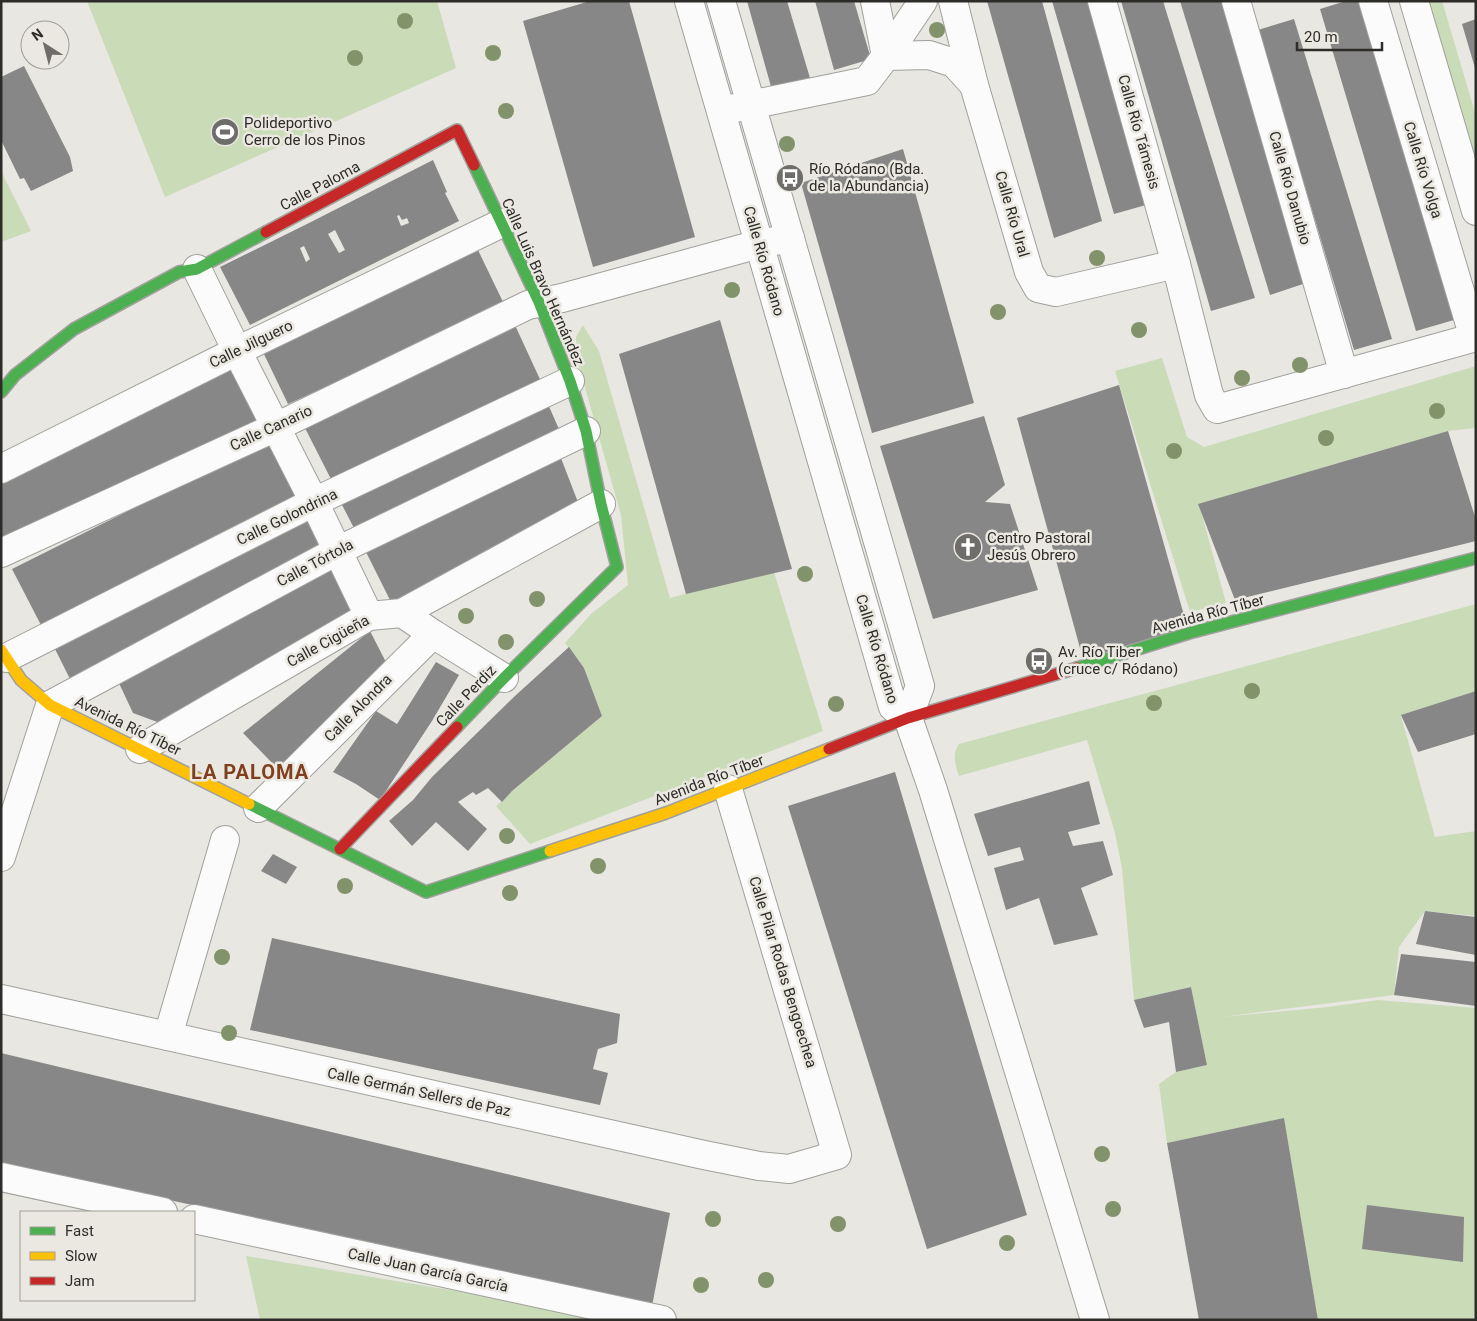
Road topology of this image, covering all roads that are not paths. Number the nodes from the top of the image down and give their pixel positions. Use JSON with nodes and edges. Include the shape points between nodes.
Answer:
{"nodes":[{"id":1,"x":689,"y":1,"type":"edge"},
{"id":2,"x":722,"y":1,"type":"edge"},
{"id":3,"x":875,"y":1,"type":"edge"},
{"id":4,"x":923,"y":1,"type":"edge"},
{"id":5,"x":953,"y":1,"type":"edge"},
{"id":6,"x":1102,"y":1,"type":"edge"},
{"id":7,"x":1236,"y":1,"type":"edge"},
{"id":8,"x":1373,"y":1,"type":"edge"},
{"id":9,"x":1414,"y":1,"type":"edge"},
{"id":10,"x":886,"y":56,"type":"junction"},
{"id":11,"x":974,"y":85,"type":"junction"},
{"id":12,"x":752,"y":105,"type":"junction"},
{"id":13,"x":721,"y":111,"type":"junction"},
{"id":14,"x":457,"y":130,"type":"joint"},
{"id":15,"x":1476,"y":210,"type":"edge"},
{"id":16,"x":502,"y":223,"type":"junction"},
{"id":17,"x":790,"y":238,"type":"junction"},
{"id":18,"x":759,"y":244,"type":"junction"},
{"id":19,"x":1176,"y":264,"type":"junction"},
{"id":20,"x":196,"y":269,"type":"junction"},
{"id":21,"x":539,"y":302,"type":"junction"},
{"id":22,"x":1475,"y":338,"type":"edge"},
{"id":23,"x":237,"y":351,"type":"junction"},
{"id":24,"x":1344,"y":374,"type":"junction"},
{"id":25,"x":570,"y":381,"type":"junction"},
{"id":26,"x":1,"y":392,"type":"edge"},
{"id":27,"x":276,"y":427,"type":"junction"},
{"id":28,"x":586,"y":432,"type":"junction"},
{"id":29,"x":1,"y":469,"type":"edge"},
{"id":30,"x":314,"y":502,"type":"junction"},
{"id":31,"x":600,"y":504,"type":"junction"},
{"id":32,"x":337,"y":551,"type":"junction"},
{"id":33,"x":1,"y":553,"type":"edge"},
{"id":34,"x":1476,"y":558,"type":"edge"},
{"id":35,"x":617,"y":567,"type":"joint"},
{"id":36,"x":402,"y":613,"type":"junction"},
{"id":37,"x":369,"y":616,"type":"junction"},
{"id":38,"x":433,"y":634,"type":"junction"},
{"id":39,"x":4,"y":654,"type":"edge"},
{"id":40,"x":504,"y":678,"type":"junction"},
{"id":41,"x":50,"y":705,"type":"junction"},
{"id":42,"x":908,"y":718,"type":"junction"},
{"id":43,"x":140,"y":749,"type":"junction"},
{"id":44,"x":728,"y":789,"type":"junction"},
{"id":45,"x":258,"y":808,"type":"junction"},
{"id":46,"x":225,"y":840,"type":"dead end"},
{"id":47,"x":340,"y":849,"type":"junction"},
{"id":48,"x":1,"y":856,"type":"edge"},
{"id":49,"x":1,"y":999,"type":"edge"},
{"id":50,"x":168,"y":1036,"type":"junction"},
{"id":51,"x":837,"y":1155,"type":"joint"},
{"id":52,"x":1,"y":1177,"type":"edge"},
{"id":53,"x":158,"y":1211,"type":"edge"},
{"id":54,"x":195,"y":1219,"type":"edge"},
{"id":55,"x":662,"y":1320,"type":"edge"},
{"id":56,"x":1095,"y":1320,"type":"edge"}],
"edges":[{"from":1,"to":13,"type":"street","name":"Calle Río Ródano"},
{"from":2,"to":12,"type":"street","name":"Calle Río Ródano"},
{"from":3,"to":10,"type":"street"},
{"from":4,"to":10,"type":"street"},
{"from":5,"to":11,"type":"street","name":"Calle Río Ural"},
{"from":6,"to":19,"type":"street","name":"Calle Río Támesis"},
{"from":7,"to":24,"type":"street","name":"Calle Río Danubio"},
{"from":8,"to":22,"type":"street","name":"Calle Río Volga"},
{"from":9,"to":15,"type":"street"},
{"from":10,"to":11,"type":"street","via":[[929,55],[954,63]]},
{"from":10,"to":12,"type":"street","via":[[867,81]]},
{"from":11,"to":19,"type":"street","name":"Calle Río Ural","via":[[1029,272],[1038,288],[1056,292]]},
{"from":12,"to":13,"type":"street"},
{"from":12,"to":17,"type":"street","name":"Calle Río Ródano"},
{"from":13,"to":18,"type":"street","name":"Calle Río Ródano"},
{"from":14,"to":16,"type":"street","name":"Calle Luis Bravo Hernández"},
{"from":14,"to":20,"type":"street","name":"Calle Paloma"},
{"from":16,"to":21,"type":"street","name":"Calle Luis Bravo Hernández"},
{"from":16,"to":23,"type":"street","name":"Calle Jilguero"},
{"from":17,"to":18,"type":"street","name":"Calle Canario"},
{"from":17,"to":42,"type":"street","name":"Calle Río Ródano","via":[[920,686]]},
{"from":18,"to":21,"type":"street","name":"Calle Canario"},
{"from":18,"to":42,"type":"street","name":"Calle Río Ródano","via":[[892,707]]},
{"from":19,"to":24,"type":"street","name":"Calle Río Támesis","via":[[1209,396],[1217,409]]},
{"from":20,"to":23,"type":"street"},
{"from":20,"to":26,"type":"street","name":"Calle Paloma","via":[[179,272],[74,329],[15,375]]},
{"from":21,"to":25,"type":"street","name":"Calle Luis Bravo Hernández"},
{"from":21,"to":27,"type":"street","name":"Calle Canario"},
{"from":22,"to":24,"type":"street"},
{"from":23,"to":27,"type":"street"},
{"from":23,"to":29,"type":"street","name":"Calle Jilguero"},
{"from":25,"to":28,"type":"street","name":"Calle Luis Bravo Hernández"},
{"from":25,"to":30,"type":"street","name":"Calle Golondrina"},
{"from":27,"to":30,"type":"street"},
{"from":27,"to":33,"type":"street","name":"Calle Canario"},
{"from":28,"to":31,"type":"street","name":"Calle Luis Bravo Hernández"},
{"from":28,"to":32,"type":"street","name":"Calle Tórtola"},
{"from":30,"to":32,"type":"street"},
{"from":30,"to":39,"type":"street","name":"Calle Golondrina"},
{"from":31,"to":35,"type":"street","name":"Calle Luis Bravo Hernández"},
{"from":31,"to":36,"type":"street","name":"Calle Cigüeña"},
{"from":32,"to":37,"type":"street"},
{"from":32,"to":41,"type":"street","name":"Calle Tórtola"},
{"from":34,"to":42,"type":"street","name":"Avenida Río Tíber","via":[[1189,633]]},
{"from":35,"to":40,"type":"street","name":"Calle Perdiz"},
{"from":36,"to":37,"type":"street","name":"Calle Cigüeña"},
{"from":36,"to":38,"type":"street"},
{"from":37,"to":43,"type":"street","name":"Calle Cigüeña"},
{"from":38,"to":40,"type":"street"},
{"from":38,"to":45,"type":"street","name":"Calle Alondra"},
{"from":39,"to":41,"type":"street","name":"Avenida Río Tíber","via":[[21,680]]},
{"from":40,"to":47,"type":"street","name":"Calle Perdiz"},
{"from":41,"to":43,"type":"street","name":"Avenida Río Tíber"},
{"from":41,"to":48,"type":"street"},
{"from":42,"to":44,"type":"street","name":"Avenida Río Tíber"},
{"from":42,"to":56,"type":"street","via":[[933,790]]},
{"from":43,"to":45,"type":"street","name":"Avenida Río Tíber"},
{"from":44,"to":47,"type":"street","name":"Avenida Río Tíber","via":[[666,813],[426,892]]},
{"from":44,"to":51,"type":"street","name":"Calle Pilar Rodas Bengoechea"},
{"from":45,"to":47,"type":"street","name":"Avenida Río Tíber"},
{"from":46,"to":50,"type":"street"},
{"from":49,"to":50,"type":"street","name":"Calle Germán Sellers de Paz"},
{"from":50,"to":51,"type":"street","name":"Calle Germán Sellers de Paz","via":[[759,1166],[789,1169]]},
{"from":52,"to":53,"type":"street"},
{"from":54,"to":55,"type":"street","name":"Calle Juan García García"}]}
